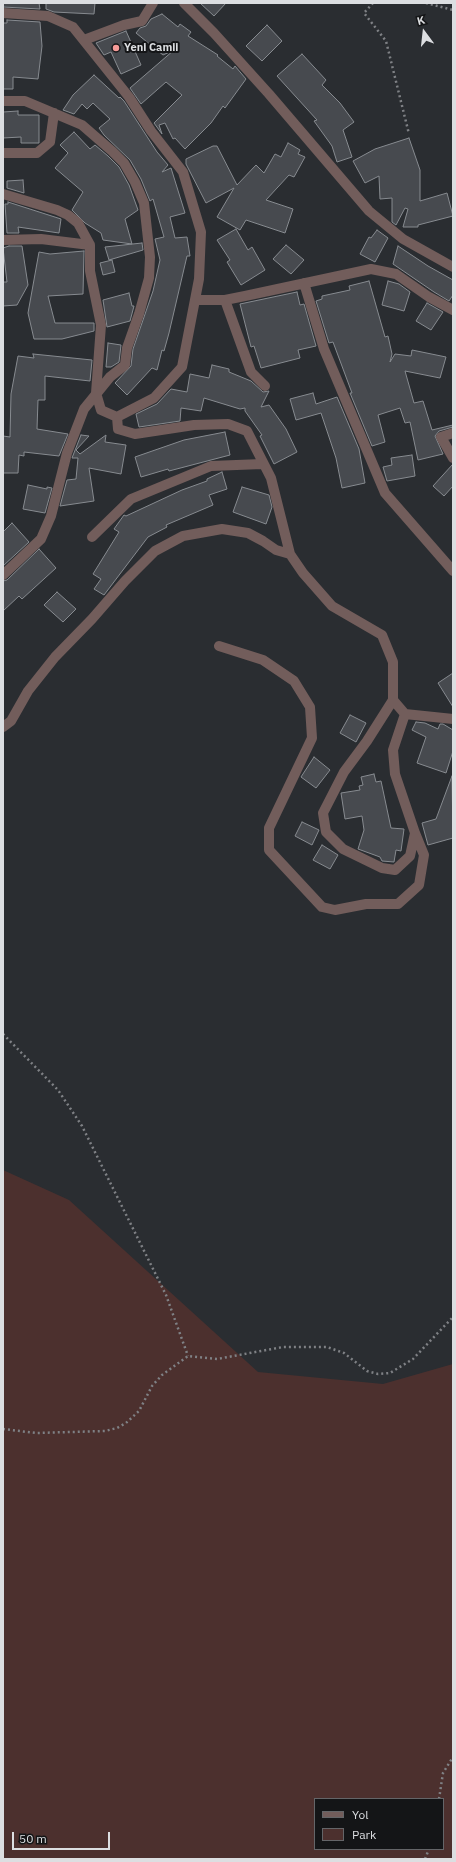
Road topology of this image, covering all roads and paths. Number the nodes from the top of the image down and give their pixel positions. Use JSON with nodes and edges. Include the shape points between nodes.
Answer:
{"nodes":[{"id":1,"x":153,"y":3,"type":"edge"},
{"id":2,"x":184,"y":3,"type":"edge"},
{"id":3,"x":373,"y":3,"type":"edge"},
{"id":4,"x":426,"y":3,"type":"edge"},
{"id":5,"x":453,"y":10,"type":"edge"},
{"id":6,"x":3,"y":13,"type":"edge"},
{"id":7,"x":84,"y":40,"type":"junction"},
{"id":8,"x":3,"y":101,"type":"edge"},
{"id":9,"x":54,"y":113,"type":"junction"},
{"id":10,"x":409,"y":134,"type":"dead end"},
{"id":11,"x":3,"y":154,"type":"edge"},
{"id":12,"x":3,"y":194,"type":"edge"},
{"id":13,"x":3,"y":240,"type":"edge"},
{"id":14,"x":90,"y":245,"type":"junction"},
{"id":15,"x":453,"y":267,"type":"edge"},
{"id":16,"x":304,"y":283,"type":"junction"},
{"id":17,"x":195,"y":300,"type":"junction"},
{"id":18,"x":225,"y":300,"type":"junction"},
{"id":19,"x":453,"y":310,"type":"edge"},
{"id":20,"x":264,"y":386,"type":"dead end"},
{"id":21,"x":96,"y":393,"type":"junction"},
{"id":22,"x":117,"y":417,"type":"junction"},
{"id":23,"x":453,"y":434,"type":"edge"},
{"id":24,"x":453,"y":458,"type":"edge"},
{"id":25,"x":262,"y":464,"type":"junction"},
{"id":26,"x":92,"y":538,"type":"dead end"},
{"id":27,"x":290,"y":554,"type":"junction"},
{"id":28,"x":453,"y":571,"type":"edge"},
{"id":29,"x":3,"y":575,"type":"edge"},
{"id":30,"x":219,"y":646,"type":"dead end"},
{"id":31,"x":393,"y":700,"type":"junction"},
{"id":32,"x":405,"y":714,"type":"junction"},
{"id":33,"x":453,"y":719,"type":"edge"},
{"id":34,"x":3,"y":727,"type":"edge"},
{"id":35,"x":415,"y":833,"type":"junction"},
{"id":36,"x":3,"y":1034,"type":"edge"},
{"id":37,"x":453,"y":1317,"type":"edge"},
{"id":38,"x":188,"y":1356,"type":"junction"},
{"id":39,"x":3,"y":1429,"type":"edge"},
{"id":40,"x":453,"y":1757,"type":"edge"},
{"id":41,"x":439,"y":1798,"type":"edge"}],
"edges":[{"from":1,"to":7,"type":"street","via":[[142,21]]},
{"from":2,"to":15,"type":"street","via":[[269,94],[369,211],[403,239]]},
{"from":3,"to":10,"type":"path","via":[[364,13],[386,41]]},
{"from":4,"to":5,"type":"path"},
{"from":6,"to":7,"type":"street","via":[[48,16],[73,27]]},
{"from":7,"to":17,"type":"street","via":[[183,172],[201,232],[199,279]]},
{"from":8,"to":9,"type":"street","via":[[25,101]]},
{"from":9,"to":11,"type":"street","via":[[50,142],[36,153]]},
{"from":9,"to":21,"type":"street","via":[[82,126],[112,151],[124,164],[144,203],[148,230],[148,278],[139,314],[127,348],[125,365]]},
{"from":12,"to":14,"type":"street","via":[[68,215],[78,222]]},
{"from":13,"to":14,"type":"street","via":[[40,239]]},
{"from":14,"to":21,"type":"street","via":[[90,271],[101,325]]},
{"from":16,"to":18,"type":"street"},
{"from":16,"to":19,"type":"street","via":[[371,269],[396,274],[428,297]]},
{"from":16,"to":28,"type":"street","via":[[324,349],[385,493]]},
{"from":17,"to":18,"type":"street"},
{"from":17,"to":22,"type":"street","via":[[182,367],[154,398]]},
{"from":18,"to":20,"type":"street","via":[[251,372]]},
{"from":21,"to":22,"type":"street","via":[[101,410]]},
{"from":21,"to":29,"type":"street","via":[[84,409],[66,453],[51,516],[41,539]]},
{"from":22,"to":25,"type":"street","via":[[118,428],[135,434],[194,425],[228,424],[246,431]]},
{"from":23,"to":24,"type":"street","via":[[441,438]]},
{"from":25,"to":26,"type":"street","via":[[211,466],[131,499]]},
{"from":25,"to":27,"type":"street","via":[[271,478]]},
{"from":27,"to":31,"type":"street","via":[[332,606],[382,635],[393,662]]},
{"from":27,"to":34,"type":"street","via":[[276,550],[248,533],[222,529],[183,536],[155,551],[55,657],[28,691],[11,721]]},
{"from":30,"to":35,"type":"street","via":[[263,660],[294,680],[310,707],[312,738],[269,828],[269,850],[322,907],[335,910],[366,904],[398,904],[419,885],[424,855]]},
{"from":31,"to":32,"type":"street"},
{"from":31,"to":35,"type":"street","via":[[367,742],[344,772],[323,813],[326,832],[344,849],[382,868],[395,870],[410,856]]},
{"from":32,"to":33,"type":"street"},
{"from":32,"to":35,"type":"street","via":[[392,750],[395,774]]},
{"from":36,"to":38,"type":"path","via":[[58,1090],[82,1126],[166,1295]]},
{"from":37,"to":38,"type":"path","via":[[413,1359],[390,1373],[378,1374],[367,1370],[344,1352],[327,1347],[283,1347],[217,1359]]},
{"from":38,"to":39,"type":"path","via":[[162,1375],[152,1386],[139,1411],[117,1428],[105,1431],[36,1433]]},
{"from":40,"to":41,"type":"path","via":[[443,1773]]}]}
